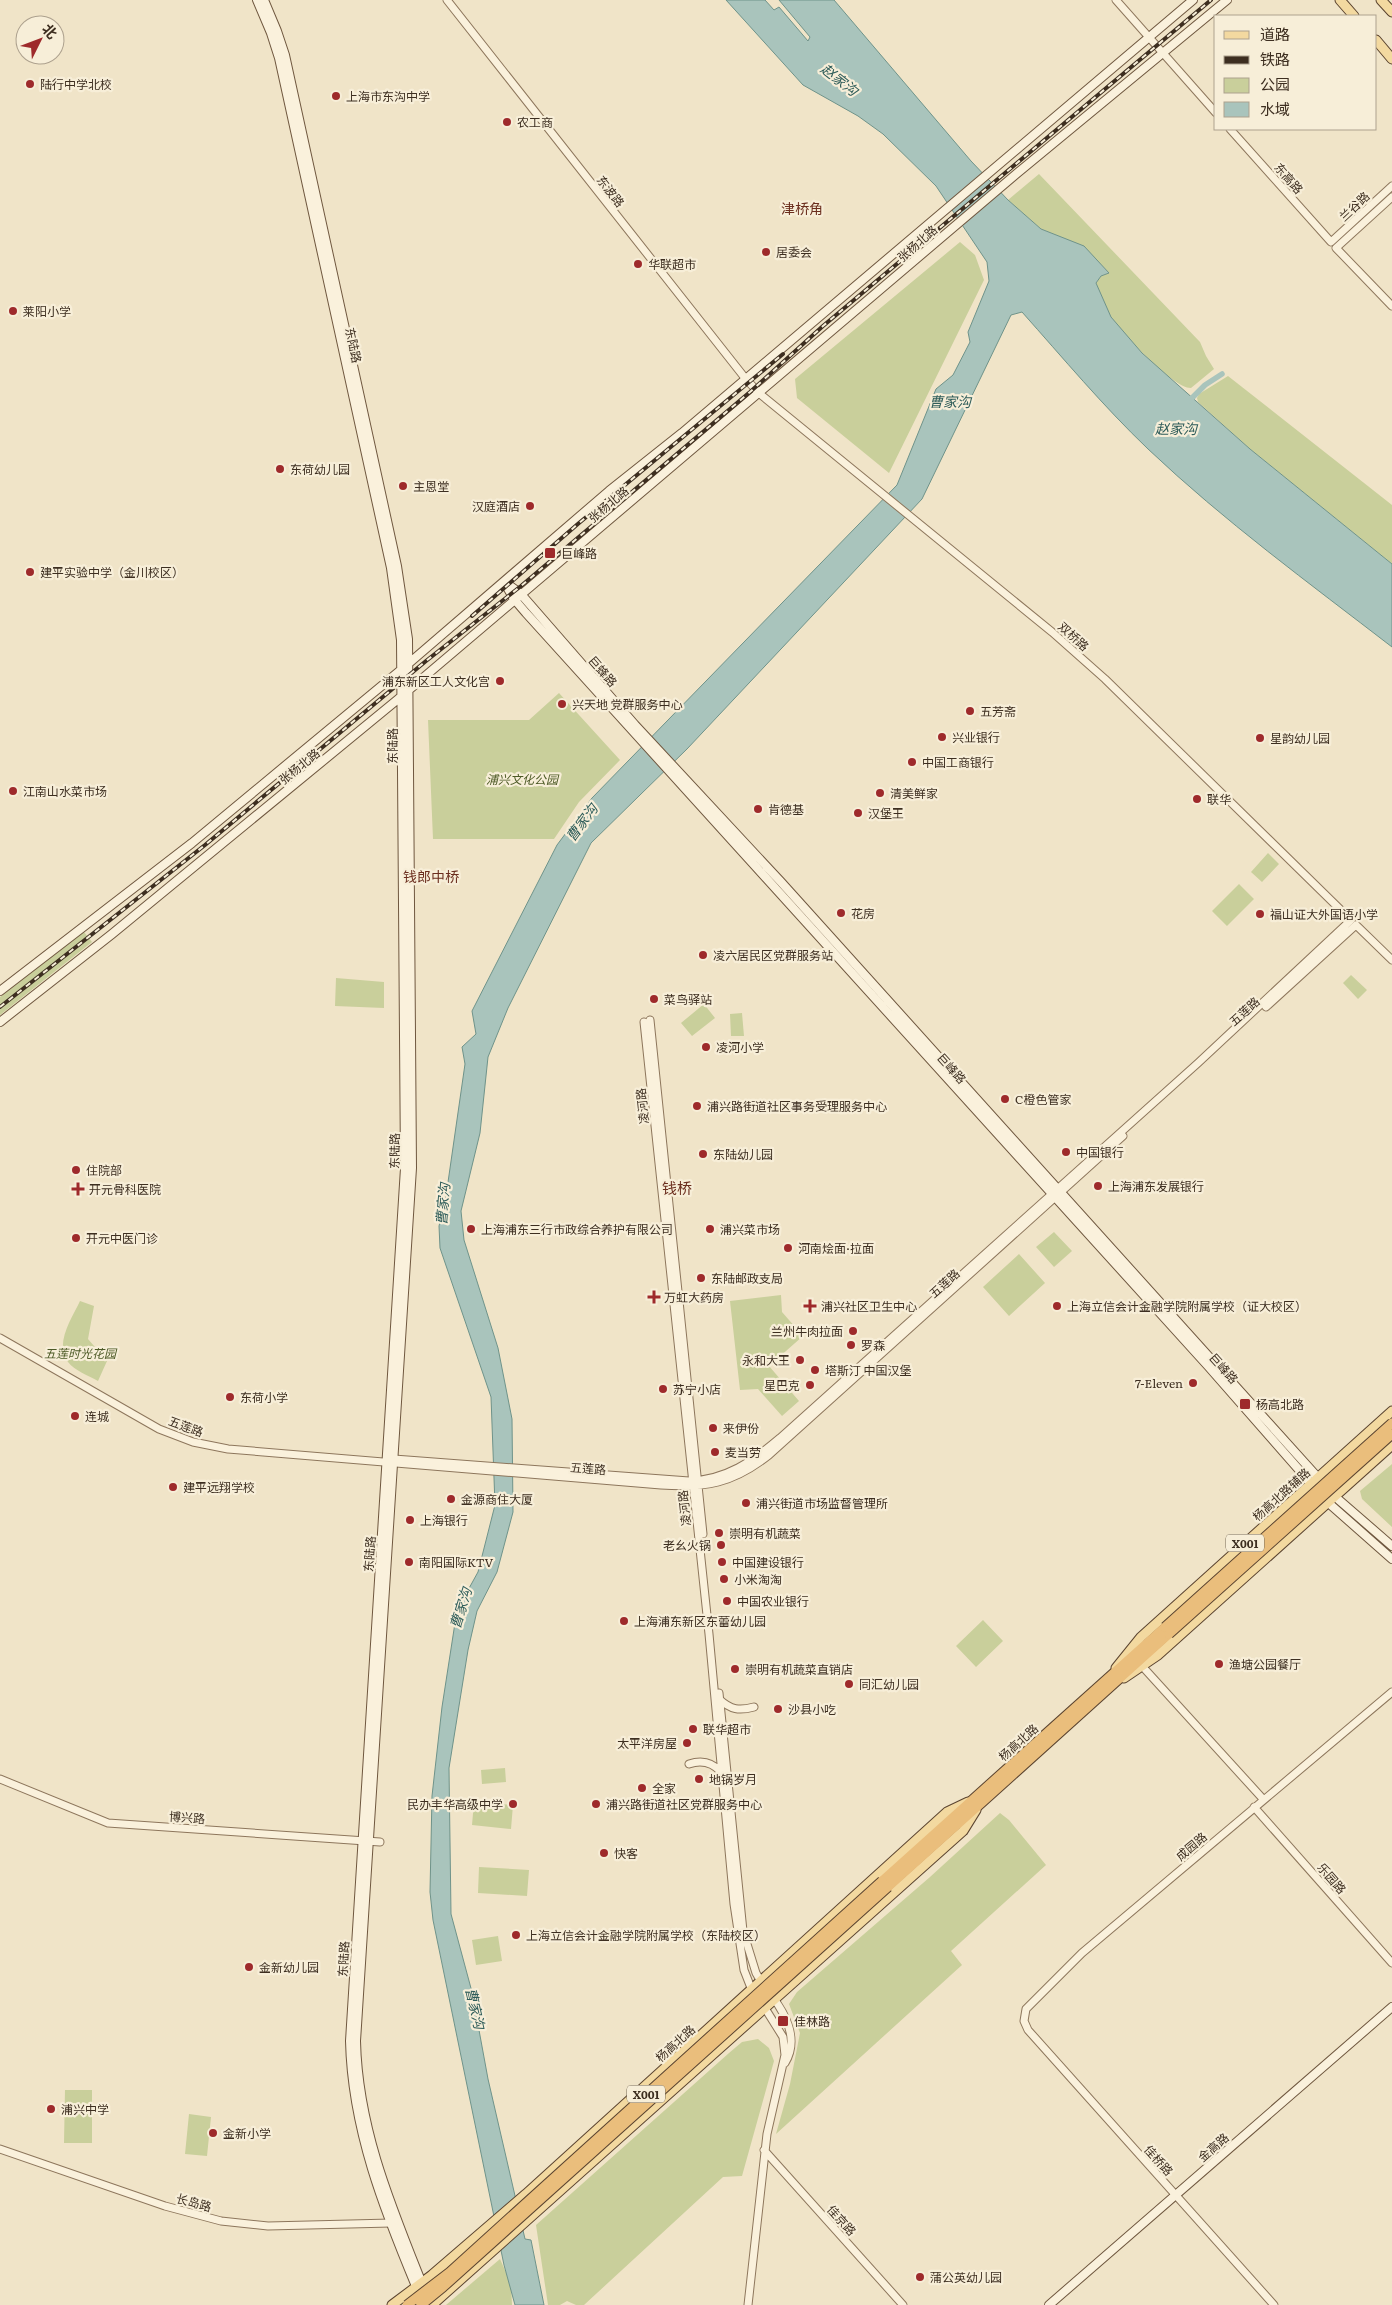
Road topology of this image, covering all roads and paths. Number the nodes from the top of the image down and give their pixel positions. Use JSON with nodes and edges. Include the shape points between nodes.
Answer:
{"nodes":[{"id":1,"x":257,"y":0,"type":"edge"},
{"id":2,"x":264,"y":0,"type":"edge"},
{"id":3,"x":447,"y":0,"type":"edge"},
{"id":4,"x":1116,"y":0,"type":"edge"},
{"id":5,"x":1193,"y":0,"type":"edge"},
{"id":6,"x":1227,"y":0,"type":"edge"},
{"id":7,"x":1340,"y":0,"type":"edge"},
{"id":8,"x":1381,"y":0,"type":"edge"},
{"id":9,"x":1392,"y":12,"type":"edge"},
{"id":10,"x":1353,"y":15,"type":"edge"},
{"id":11,"x":1149,"y":38,"type":"junction"},
{"id":12,"x":1377,"y":41,"type":"edge"},
{"id":13,"x":1161,"y":54,"type":"junction"},
{"id":14,"x":1392,"y":59,"type":"edge"},
{"id":15,"x":1214,"y":112,"type":"edge"},
{"id":16,"x":1231,"y":130,"type":"edge"},
{"id":17,"x":1392,"y":186,"type":"edge"},
{"id":18,"x":1392,"y":197,"type":"edge"},
{"id":19,"x":1331,"y":242,"type":"joint"},
{"id":20,"x":1392,"y":306,"type":"edge"},
{"id":21,"x":745,"y":378,"type":"junction"},
{"id":22,"x":760,"y":394,"type":"junction"},
{"id":23,"x":504,"y":582,"type":"junction"},
{"id":24,"x":517,"y":596,"type":"junction"},
{"id":25,"x":405,"y":666,"type":"junction"},
{"id":26,"x":406,"y":692,"type":"junction"},
{"id":27,"x":1354,"y":922,"type":"junction"},
{"id":28,"x":1392,"y":960,"type":"edge"},
{"id":29,"x":0,"y":991,"type":"edge"},
{"id":30,"x":647,"y":1021,"type":"dead end"},
{"id":31,"x":0,"y":1022,"type":"edge"},
{"id":32,"x":1056,"y":1193,"type":"junction"},
{"id":33,"x":0,"y":1338,"type":"edge"},
{"id":34,"x":1392,"y":1412,"type":"edge"},
{"id":35,"x":1392,"y":1423,"type":"edge"},
{"id":36,"x":1392,"y":1434,"type":"edge"},
{"id":37,"x":1392,"y":1445,"type":"edge"},
{"id":38,"x":391,"y":1462,"type":"junction"},
{"id":39,"x":1314,"y":1481,"type":"junction"},
{"id":40,"x":696,"y":1484,"type":"junction"},
{"id":41,"x":1335,"y":1496,"type":"junction"},
{"id":42,"x":1328,"y":1503,"type":"junction"},
{"id":43,"x":1392,"y":1546,"type":"edge"},
{"id":44,"x":1392,"y":1559,"type":"edge"},
{"id":45,"x":1167,"y":1631,"type":"junction"},
{"id":46,"x":1142,"y":1666,"type":"junction"},
{"id":47,"x":1107,"y":1685,"type":"junction"},
{"id":48,"x":1392,"y":1692,"type":"edge"},
{"id":49,"x":719,"y":1699,"type":"junction"},
{"id":50,"x":754,"y":1707,"type":"dead end"},
{"id":51,"x":689,"y":1764,"type":"dead end"},
{"id":52,"x":721,"y":1773,"type":"junction"},
{"id":53,"x":0,"y":1779,"type":"edge"},
{"id":54,"x":1263,"y":1799,"type":"junction"},
{"id":55,"x":976,"y":1803,"type":"junction"},
{"id":56,"x":1254,"y":1808,"type":"junction"},
{"id":57,"x":365,"y":1841,"type":"junction"},
{"id":58,"x":380,"y":1842,"type":"dead end"},
{"id":59,"x":885,"y":1884,"type":"junction"},
{"id":60,"x":1392,"y":1963,"type":"edge"},
{"id":61,"x":761,"y":1982,"type":"junction"},
{"id":62,"x":752,"y":1991,"type":"junction"},
{"id":63,"x":774,"y":1999,"type":"junction"},
{"id":64,"x":1392,"y":2007,"type":"edge"},
{"id":65,"x":765,"y":2008,"type":"junction"},
{"id":66,"x":1028,"y":2030,"type":"joint"},
{"id":67,"x":784,"y":2065,"type":"junction"},
{"id":68,"x":0,"y":2149,"type":"edge"},
{"id":69,"x":764,"y":2152,"type":"junction"},
{"id":70,"x":1175,"y":2194,"type":"junction"},
{"id":71,"x":391,"y":2223,"type":"junction"},
{"id":72,"x":419,"y":2285,"type":"junction"},
{"id":73,"x":392,"y":2305,"type":"edge"},
{"id":74,"x":407,"y":2305,"type":"edge"},
{"id":75,"x":422,"y":2305,"type":"edge"},
{"id":76,"x":432,"y":2305,"type":"edge"},
{"id":77,"x":748,"y":2305,"type":"edge"},
{"id":78,"x":898,"y":2305,"type":"edge"},
{"id":79,"x":903,"y":2305,"type":"edge"},
{"id":80,"x":1048,"y":2305,"type":"edge"},
{"id":81,"x":1274,"y":2305,"type":"edge"}],
"edges":[{"from":1,"to":25,"type":"main road","name":"东陆路","via":[[279,58],[395,590]]},
{"from":2,"to":25,"type":"main road","name":"东陆路","via":[[285,55],[402,589]]},
{"from":3,"to":21,"type":"street","name":"东波路"},
{"from":4,"to":11,"type":"street"},
{"from":5,"to":11,"type":"main road","name":"张杨北路"},
{"from":6,"to":13,"type":"main road","name":"张杨北路"},
{"from":7,"to":10,"type":"main road"},
{"from":8,"to":9,"type":"main road"},
{"from":11,"to":13,"type":"street"},
{"from":11,"to":21,"type":"main road","name":"张杨北路"},
{"from":12,"to":14,"type":"main road"},
{"from":13,"to":15,"type":"street"},
{"from":13,"to":22,"type":"main road","name":"张杨北路","via":[[1015,174]]},
{"from":16,"to":19,"type":"street","name":"东高路"},
{"from":17,"to":19,"type":"street","name":"兰谷路"},
{"from":18,"to":20,"type":"street","name":"兰谷路","via":[[1336,248]]},
{"from":21,"to":22,"type":"street","name":"东波路"},
{"from":21,"to":23,"type":"main road","name":"张杨北路"},
{"from":22,"to":24,"type":"main road","name":"张杨北路"},
{"from":22,"to":27,"type":"street","name":"双桥路","via":[[1105,679]]},
{"from":23,"to":24,"type":"main road","name":"巨峰路"},
{"from":23,"to":25,"type":"main road","name":"张杨北路"},
{"from":24,"to":26,"type":"main road","name":"张杨北路"},
{"from":24,"to":32,"type":"main road","name":"巨峰路"},
{"from":25,"to":26,"type":"main road","name":"东陆路"},
{"from":25,"to":29,"type":"main road","name":"张杨北路","via":[[192,843]]},
{"from":26,"to":31,"type":"main road","name":"张杨北路"},
{"from":26,"to":38,"type":"main road","name":"东陆路","via":[[412,1151]]},
{"from":27,"to":28,"type":"street","name":"双桥路"},
{"from":27,"to":32,"type":"street","name":"五莲路"},
{"from":30,"to":40,"type":"street","name":"凌河路"},
{"from":32,"to":39,"type":"main road","name":"巨峰路"},
{"from":32,"to":40,"type":"street","name":"五莲路","via":[[765,1450],[731,1472]]},
{"from":33,"to":38,"type":"street","name":"五莲路","via":[[149,1423],[182,1438],[228,1449]]},
{"from":34,"to":39,"type":"main road","name":"杨高北路辅路","number":"X001"},
{"from":35,"to":45,"type":"highway","name":"杨高北路","number":"X001","bridge":true},
{"from":36,"to":45,"type":"highway","name":"杨高北路","number":"X001","bridge":true},
{"from":37,"to":41,"type":"main road","number":"X001"},
{"from":38,"to":40,"type":"street","name":"五莲路"},
{"from":38,"to":57,"type":"main road","name":"东陆路"},
{"from":39,"to":41,"type":"main road","name":"巨峰路"},
{"from":39,"to":42,"type":"main road","name":"巨峰路"},
{"from":39,"to":47,"type":"main road","name":"杨高北路辅路","number":"X001","via":[[1141,1637]]},
{"from":40,"to":49,"type":"street","name":"凌河路"},
{"from":40,"to":52,"type":"street","name":"凌河路"},
{"from":41,"to":42,"type":"main road","number":"X001"},
{"from":41,"to":43,"type":"main road","name":"巨峰路"},
{"from":42,"to":44,"type":"main road","name":"巨峰路"},
{"from":42,"to":46,"type":"main road","number":"X001"},
{"from":45,"to":47,"type":"highway","name":"杨高北路","number":"X001"},
{"from":46,"to":47,"type":"main road","number":"X001"},
{"from":46,"to":54,"type":"street"},
{"from":47,"to":55,"type":"highway","name":"杨高北路","number":"X001"},
{"from":48,"to":54,"type":"street","name":"成园路"},
{"from":49,"to":50,"type":"street","via":[[734,1710]]},
{"from":49,"to":61,"type":"street","name":"凌河路","via":[[743,1932]]},
{"from":51,"to":52,"type":"street","via":[[707,1762]]},
{"from":52,"to":62,"type":"street","name":"凌河路","via":[[738,1933],[744,1970]]},
{"from":53,"to":57,"type":"street","name":"博兴路","via":[[108,1823]]},
{"from":54,"to":56,"type":"street","name":"成园路"},
{"from":55,"to":59,"type":"highway","name":"杨高北路","number":"X001"},
{"from":55,"to":61,"type":"main road","name":"杨高北路","number":"X001","via":[[947,1812]]},
{"from":55,"to":63,"type":"main road","name":"杨高北路","number":"X001","via":[[962,1831]]},
{"from":56,"to":60,"type":"street","name":"乐园路"},
{"from":56,"to":66,"type":"street","name":"成园路","via":[[1082,1953],[1036,1998],[1026,2012],[1024,2021]]},
{"from":57,"to":58,"type":"street","name":"博兴路"},
{"from":57,"to":71,"type":"main road","name":"东陆路","via":[[351,2019],[352,2074],[366,2152]]},
{"from":57,"to":72,"type":"main road","name":"东陆路","via":[[357,2019],[359,2085],[376,2164]]},
{"from":59,"to":74,"type":"highway","name":"杨高北路","number":"X001","bridge":true,"via":[[450,2272]]},
{"from":59,"to":75,"type":"highway","name":"杨高北路","number":"X001","bridge":true},
{"from":61,"to":62,"type":"main road","name":"杨高北路","number":"X001"},
{"from":61,"to":63,"type":"street"},
{"from":62,"to":65,"type":"street"},
{"from":62,"to":72,"type":"main road","name":"杨高北路","number":"X001","via":[[526,2194]]},
{"from":63,"to":65,"type":"main road","name":"杨高北路","number":"X001"},
{"from":63,"to":67,"type":"street","via":[[786,2018],[791,2037],[791,2053]]},
{"from":64,"to":70,"type":"main road","name":"金高路"},
{"from":65,"to":67,"type":"street","via":[[783,2037]]},
{"from":65,"to":76,"type":"main road","name":"杨高北路","number":"X001"},
{"from":66,"to":70,"type":"street","name":"佳桥路"},
{"from":67,"to":69,"type":"street"},
{"from":68,"to":71,"type":"street","name":"长岛路","via":[[165,2206],[221,2221],[268,2226]]},
{"from":69,"to":77,"type":"street"},
{"from":69,"to":78,"type":"street","name":"佳京路"},
{"from":69,"to":79,"type":"street","name":"佳京路"},
{"from":70,"to":80,"type":"main road","name":"金高路"},
{"from":70,"to":81,"type":"street","name":"佳桥路"},
{"from":71,"to":72,"type":"main road","name":"东陆路"},
{"from":72,"to":73,"type":"main road","name":"杨高北路","number":"X001"},
{"from":72,"to":75,"type":"main road","name":"东陆路"},
{"from":72,"to":76,"type":"main road","name":"东陆路"}]}
